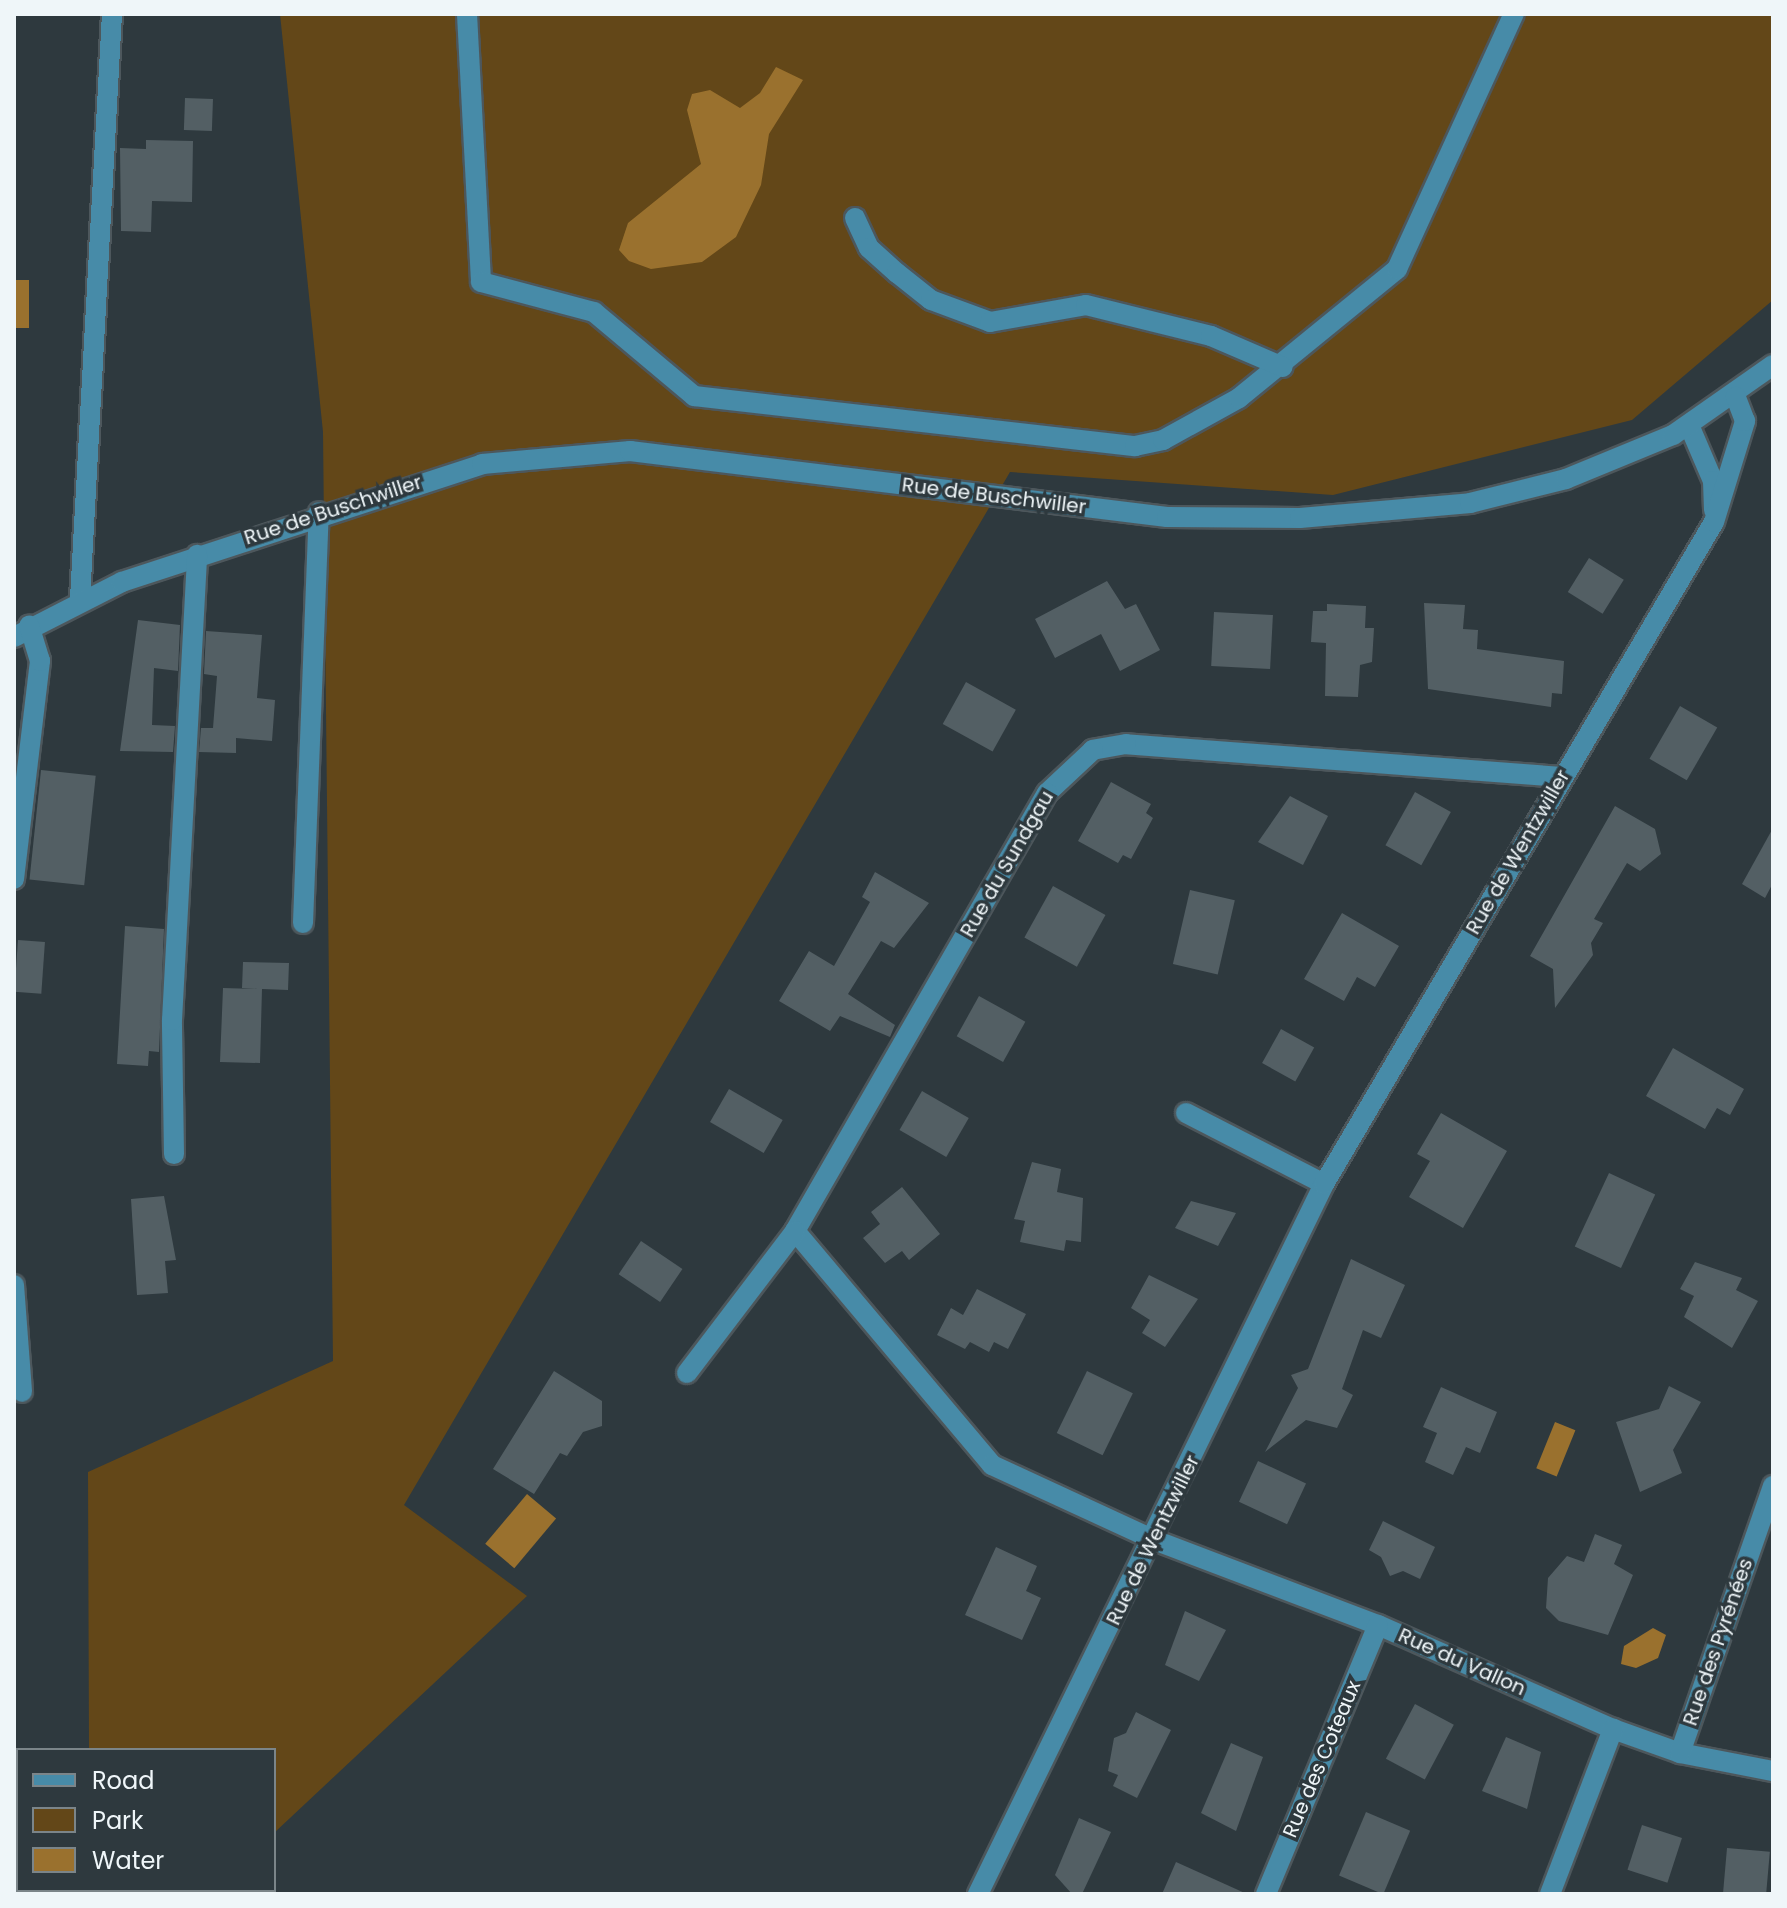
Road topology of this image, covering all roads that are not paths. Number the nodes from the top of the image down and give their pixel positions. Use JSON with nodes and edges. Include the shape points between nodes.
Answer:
{"nodes":[{"id":1,"x":112,"y":14,"type":"edge"},
{"id":2,"x":467,"y":14,"type":"edge"},
{"id":3,"x":1514,"y":14,"type":"edge"},
{"id":4,"x":855,"y":218,"type":"dead end"},
{"id":5,"x":1773,"y":365,"type":"edge"},
{"id":6,"x":1283,"y":367,"type":"junction"},
{"id":7,"x":1736,"y":397,"type":"junction"},
{"id":8,"x":1689,"y":425,"type":"junction"},
{"id":9,"x":319,"y":512,"type":"junction"},
{"id":10,"x":1714,"y":522,"type":"junction"},
{"id":11,"x":197,"y":555,"type":"junction"},
{"id":12,"x":80,"y":599,"type":"junction"},
{"id":13,"x":22,"y":631,"type":"edge"},
{"id":14,"x":1562,"y":777,"type":"junction"},
{"id":15,"x":14,"y":879,"type":"edge"},
{"id":16,"x":303,"y":923,"type":"dead end"},
{"id":17,"x":1186,"y":1113,"type":"dead end"},
{"id":18,"x":174,"y":1154,"type":"dead end"},
{"id":19,"x":1324,"y":1184,"type":"junction"},
{"id":20,"x":795,"y":1231,"type":"junction"},
{"id":21,"x":14,"y":1285,"type":"edge"},
{"id":22,"x":687,"y":1373,"type":"dead end"},
{"id":23,"x":22,"y":1392,"type":"dead end"},
{"id":24,"x":1773,"y":1486,"type":"edge"},
{"id":25,"x":1154,"y":1540,"type":"junction"},
{"id":26,"x":1378,"y":1625,"type":"junction"},
{"id":27,"x":1613,"y":1729,"type":"junction"},
{"id":28,"x":1680,"y":1753,"type":"junction"},
{"id":29,"x":1773,"y":1771,"type":"edge"},
{"id":30,"x":978,"y":1894,"type":"edge"},
{"id":31,"x":1266,"y":1894,"type":"edge"},
{"id":32,"x":1550,"y":1894,"type":"edge"}],
"edges":[{"from":1,"to":12,"type":"street"},
{"from":2,"to":6,"type":"street","via":[[481,282],[594,312],[694,396],[1151,445]]},
{"from":3,"to":6,"type":"street","via":[[1413,246],[1371,297]]},
{"from":4,"to":6,"type":"street","via":[[869,248],[931,300],[990,322],[1086,305],[1211,336]]},
{"from":5,"to":7,"type":"street","name":"Rue de Buschwiller"},
{"from":7,"to":8,"type":"street","name":"Rue de Buschwiller"},
{"from":7,"to":10,"type":"street","name":"Rue de Wentzwiller","via":[[1745,421]]},
{"from":8,"to":9,"type":"street","name":"Rue de Buschwiller","via":[[1510,495],[1300,518],[1167,517],[630,451],[482,464]]},
{"from":8,"to":10,"type":"street","via":[[1713,481]]},
{"from":9,"to":11,"type":"street","name":"Rue de Buschwiller"},
{"from":9,"to":16,"type":"street"},
{"from":10,"to":14,"type":"street","name":"Rue de Wentzwiller"},
{"from":11,"to":12,"type":"street","name":"Rue de Buschwiller"},
{"from":11,"to":18,"type":"street","via":[[172,1020]]},
{"from":12,"to":13,"type":"street","name":"Rue de Buschwiller"},
{"from":13,"to":15,"type":"street","via":[[40,661]]},
{"from":14,"to":19,"type":"street","name":"Rue de Wentzwiller"},
{"from":14,"to":20,"type":"street","name":"Rue du Sundgau","via":[[1126,744],[1093,750],[1047,793]]},
{"from":17,"to":19,"type":"street"},
{"from":19,"to":25,"type":"street","name":"Rue de Wentzwiller"},
{"from":20,"to":22,"type":"street","name":"Rue du Sundgau"},
{"from":20,"to":25,"type":"street","via":[[992,1465]]},
{"from":21,"to":23,"type":"street"},
{"from":24,"to":28,"type":"street","name":"Rue des Pyrénées"},
{"from":25,"to":26,"type":"street","name":"Rue du Vallon"},
{"from":25,"to":30,"type":"street","name":"Rue de Wentzwiller"},
{"from":26,"to":27,"type":"street","name":"Rue du Vallon"},
{"from":26,"to":31,"type":"street","name":"Rue des Coteaux"},
{"from":27,"to":28,"type":"street","name":"Rue du Vallon"},
{"from":27,"to":32,"type":"street"},
{"from":28,"to":29,"type":"street","name":"Rue du Vallon"}]}
